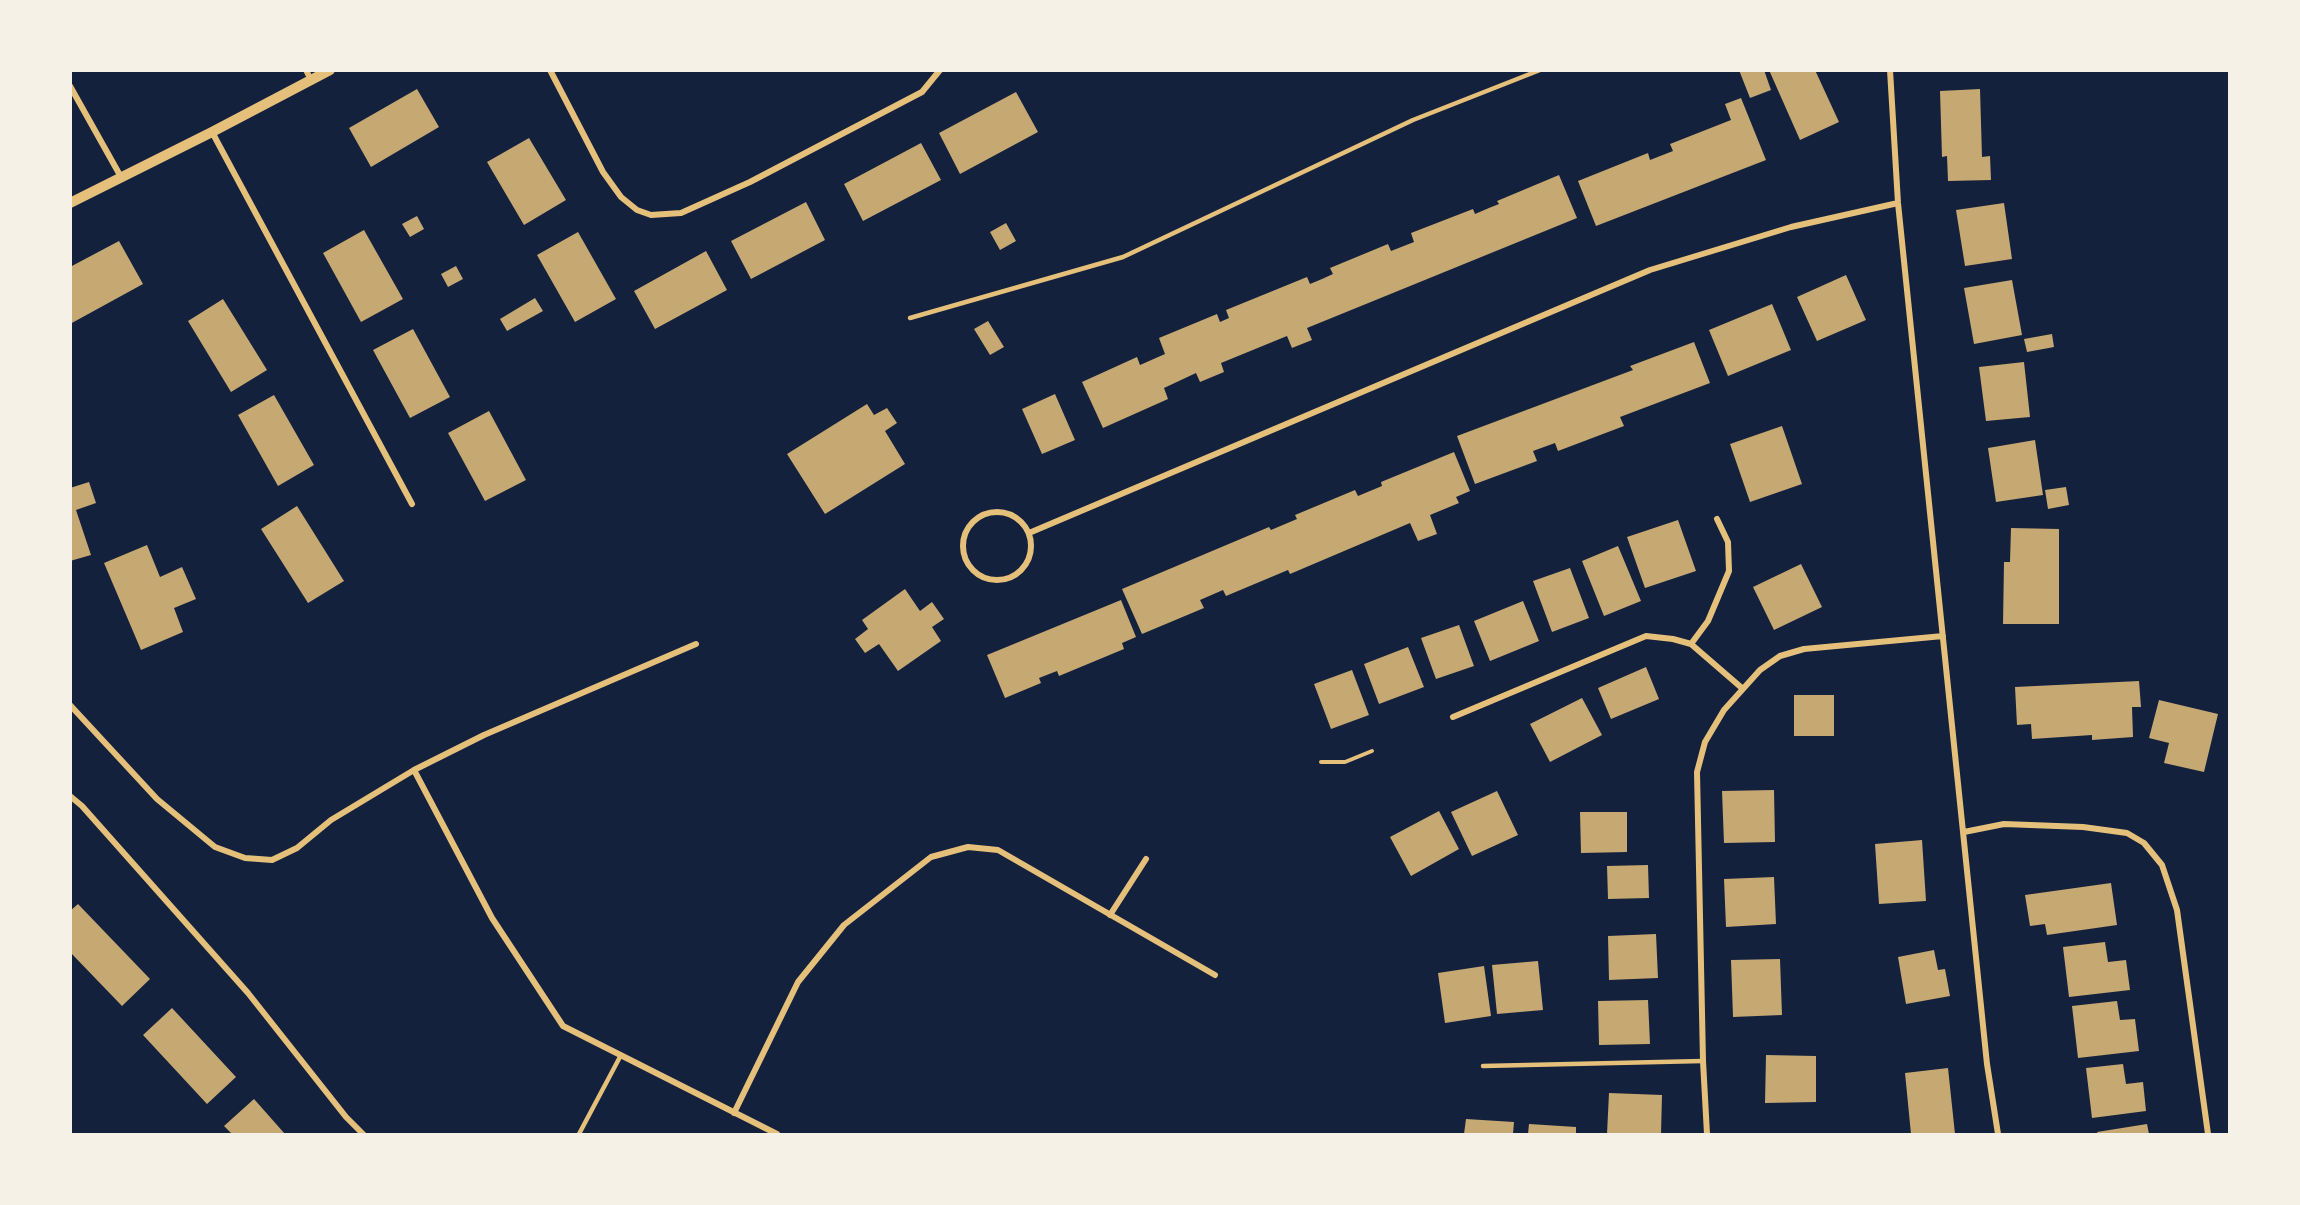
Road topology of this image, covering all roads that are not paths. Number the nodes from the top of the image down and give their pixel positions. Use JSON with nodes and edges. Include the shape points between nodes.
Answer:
{"nodes":[{"id":1,"x":330,"y":70,"type":"edge"},
{"id":2,"x":550,"y":70,"type":"edge"},
{"id":3,"x":940,"y":70,"type":"edge"},
{"id":4,"x":1540,"y":70,"type":"edge"},
{"id":5,"x":1890,"y":70,"type":"edge"},
{"id":6,"x":308,"y":75,"type":"edge"},
{"id":7,"x":70,"y":86,"type":"edge"},
{"id":8,"x":212,"y":132,"type":"junction"},
{"id":9,"x":121,"y":177,"type":"junction"},
{"id":10,"x":70,"y":203,"type":"edge"},
{"id":11,"x":1898,"y":203,"type":"junction"},
{"id":12,"x":910,"y":318,"type":"dead end"},
{"id":13,"x":412,"y":504,"type":"dead end"},
{"id":14,"x":1717,"y":519,"type":"dead end"},
{"id":15,"x":1029,"y":533,"type":"junction"},
{"id":16,"x":1943,"y":636,"type":"junction"},
{"id":17,"x":696,"y":644,"type":"dead end"},
{"id":18,"x":1691,"y":644,"type":"junction"},
{"id":19,"x":1743,"y":689,"type":"junction"},
{"id":20,"x":70,"y":705,"type":"edge"},
{"id":21,"x":1453,"y":717,"type":"dead end"},
{"id":22,"x":414,"y":771,"type":"junction"},
{"id":23,"x":70,"y":796,"type":"edge"},
{"id":24,"x":1964,"y":832,"type":"junction"},
{"id":25,"x":1146,"y":859,"type":"dead end"},
{"id":26,"x":1110,"y":915,"type":"junction"},
{"id":27,"x":1215,"y":975,"type":"dead end"},
{"id":28,"x":621,"y":1055,"type":"junction"},
{"id":29,"x":1703,"y":1061,"type":"junction"},
{"id":30,"x":1483,"y":1066,"type":"dead end"},
{"id":31,"x":734,"y":1113,"type":"junction"},
{"id":32,"x":363,"y":1134,"type":"edge"},
{"id":33,"x":579,"y":1134,"type":"edge"},
{"id":34,"x":777,"y":1134,"type":"edge"},
{"id":35,"x":1707,"y":1134,"type":"edge"},
{"id":36,"x":1998,"y":1134,"type":"edge"},
{"id":37,"x":2208,"y":1134,"type":"edge"}],
"edges":[{"from":1,"to":6,"type":"street"},
{"from":2,"to":3,"type":"street","via":[[603,172],[621,197],[651,215],[681,213],[750,182],[922,92]]},
{"from":4,"to":12,"type":"lane","via":[[1413,120],[1123,256]]},
{"from":5,"to":11,"type":"street"},
{"from":6,"to":8,"type":"street"},
{"from":7,"to":9,"type":"street"},
{"from":8,"to":9,"type":"street"},
{"from":8,"to":13,"type":"street"},
{"from":9,"to":10,"type":"street"},
{"from":11,"to":15,"type":"street","via":[[1791,227],[1650,270]]},
{"from":11,"to":16,"type":"street"},
{"from":14,"to":18,"type":"street","via":[[1728,542],[1730,571],[1708,621]]},
{"from":15,"to":15,"type":"street","via":[[1014,516],[992,511],[971,522],[962,544],[964,555],[976,573],[986,578],[1008,578],[1026,565],[1032,544]]},
{"from":16,"to":19,"type":"street","via":[[1804,649],[1780,657],[1760,670]]},
{"from":16,"to":24,"type":"street"},
{"from":17,"to":22,"type":"street","via":[[484,735]]},
{"from":18,"to":19,"type":"street"},
{"from":18,"to":21,"type":"street","via":[[1646,636]]},
{"from":19,"to":29,"type":"street","via":[[1724,710],[1705,742],[1697,772]]},
{"from":20,"to":22,"type":"street","via":[[157,799],[215,847],[244,858],[272,860],[297,848],[331,820]]},
{"from":22,"to":28,"type":"street","via":[[492,918],[563,1026]]},
{"from":23,"to":32,"type":"street","via":[[248,993]]},
{"from":24,"to":36,"type":"street"},
{"from":24,"to":37,"type":"street","via":[[2004,825],[2083,827],[2127,833],[2144,843],[2162,866],[2177,910]]},
{"from":25,"to":26,"type":"street"},
{"from":26,"to":27,"type":"street"},
{"from":26,"to":31,"type":"street","via":[[998,850],[968,847],[931,857],[843,925],[798,982]]},
{"from":28,"to":31,"type":"street"},
{"from":28,"to":33,"type":"lane"},
{"from":29,"to":30,"type":"lane"},
{"from":29,"to":35,"type":"street"},
{"from":31,"to":34,"type":"street"}]}
